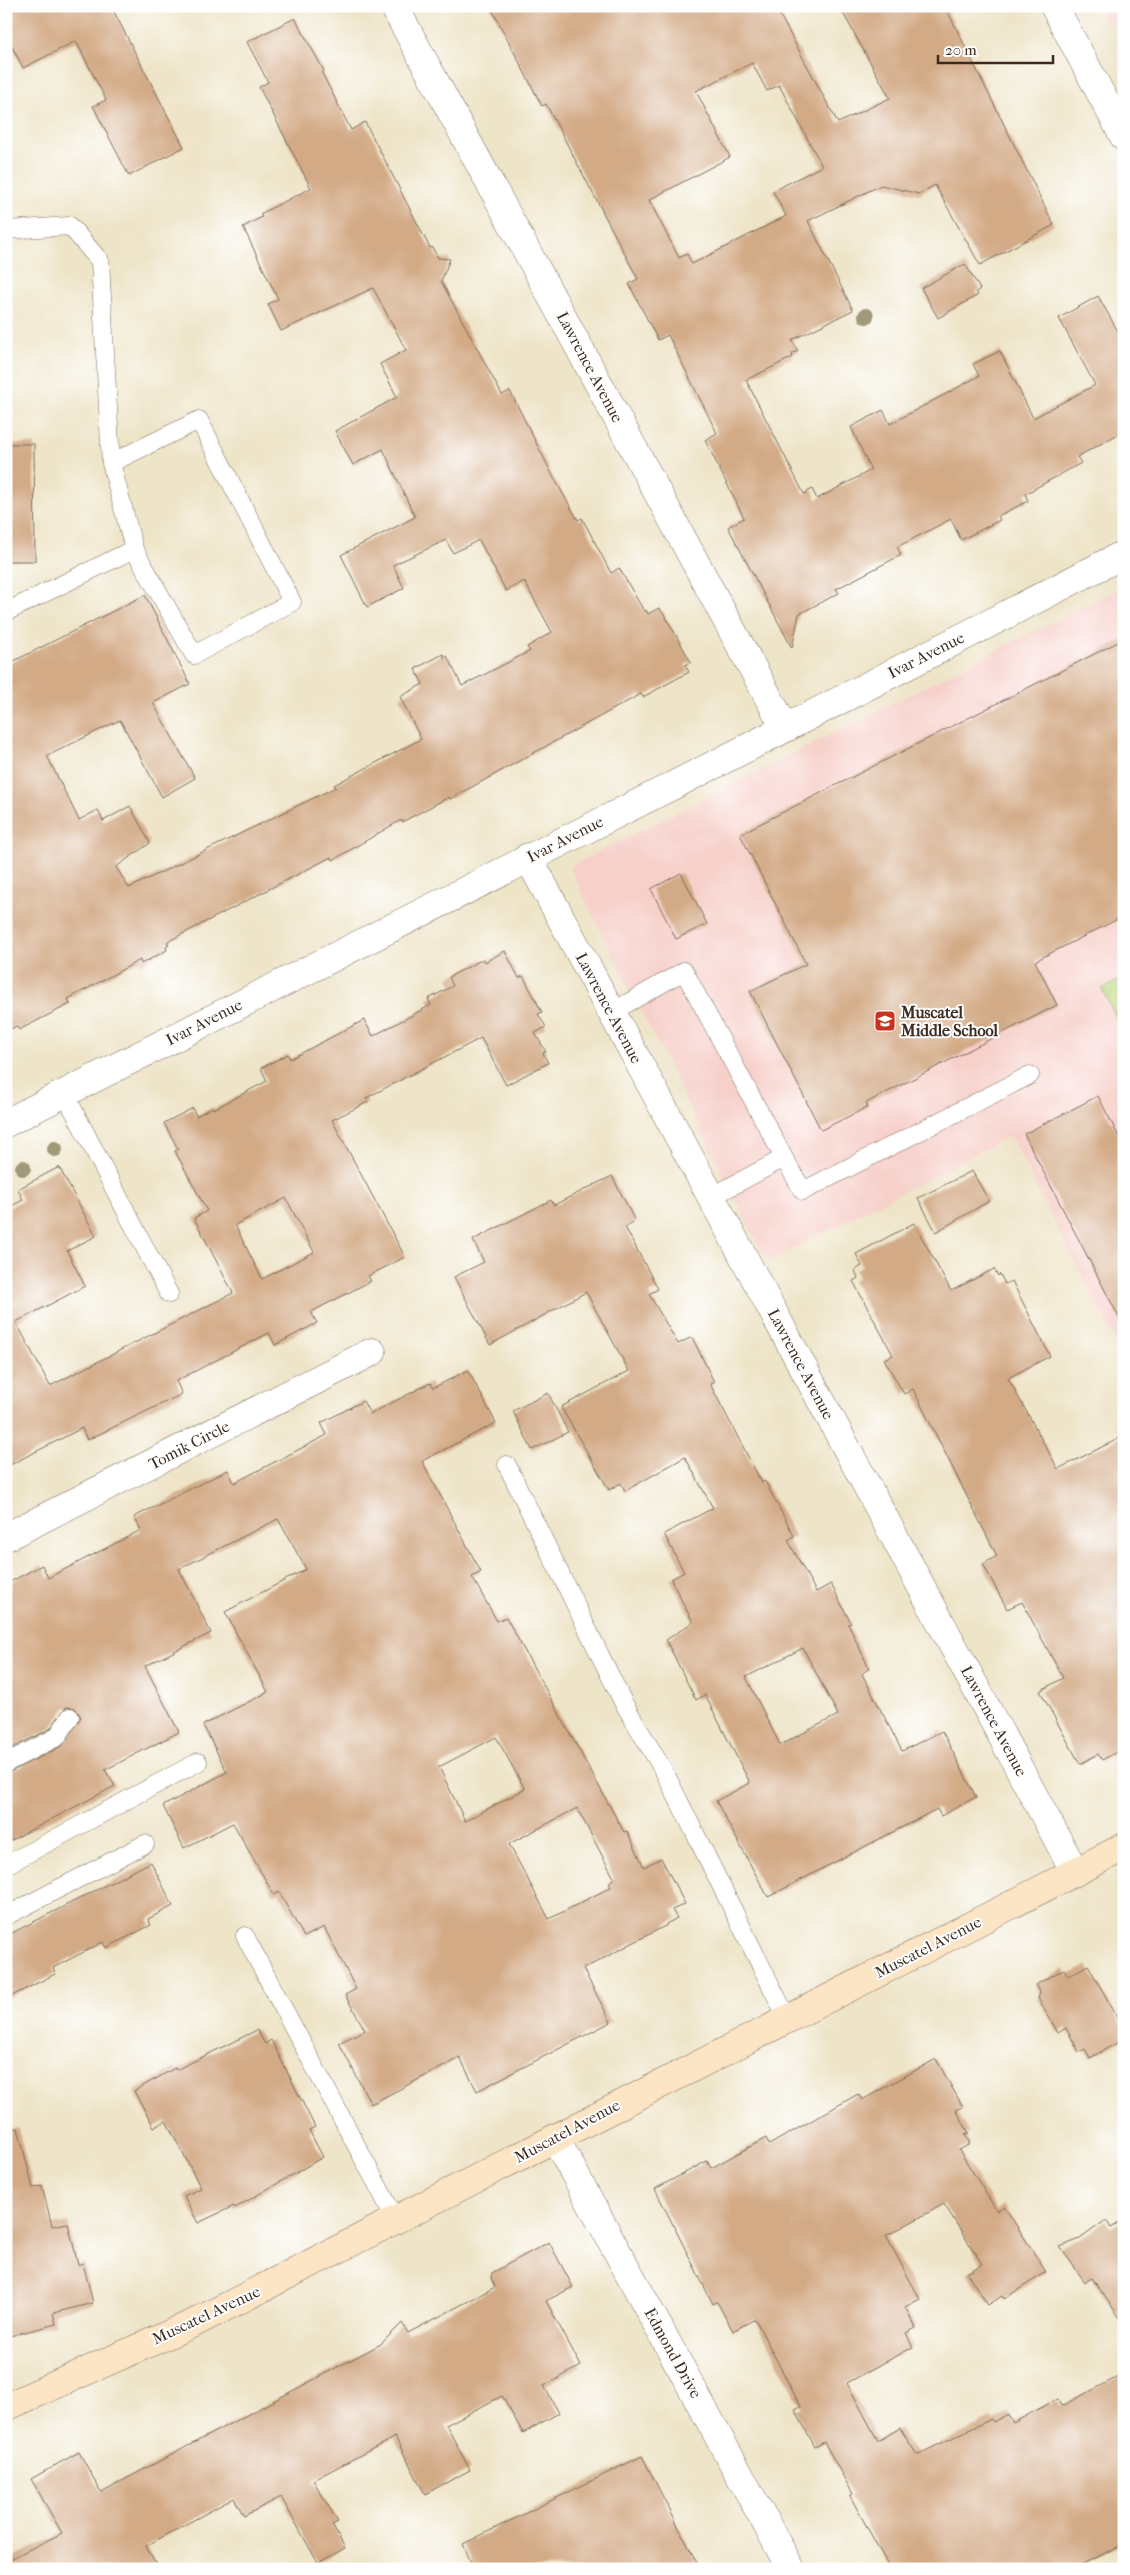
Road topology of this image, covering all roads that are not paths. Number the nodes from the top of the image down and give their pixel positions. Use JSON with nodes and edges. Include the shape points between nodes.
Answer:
{"nodes":[{"id":1,"x":394,"y":6,"type":"edge"},
{"id":2,"x":1054,"y":6,"type":"edge"},
{"id":3,"x":1124,"y":137,"type":"edge"},
{"id":4,"x":6,"y":230,"type":"edge"},
{"id":5,"x":111,"y":463,"type":"junction"},
{"id":6,"x":134,"y":549,"type":"junction"},
{"id":7,"x":1124,"y":554,"type":"edge"},
{"id":8,"x":6,"y":612,"type":"edge"},
{"id":9,"x":785,"y":728,"type":"junction"},
{"id":10,"x":528,"y":857,"type":"junction"},
{"id":11,"x":612,"y":1012,"type":"junction"},
{"id":12,"x":1030,"y":1075,"type":"dead end"},
{"id":13,"x":65,"y":1094,"type":"junction"},
{"id":14,"x":6,"y":1123,"type":"edge"},
{"id":15,"x":784,"y":1158,"type":"junction"},
{"id":16,"x":711,"y":1197,"type":"junction"},
{"id":17,"x":169,"y":1294,"type":"dead end"},
{"id":18,"x":372,"y":1352,"type":"dead end"},
{"id":19,"x":507,"y":1464,"type":"dead end"},
{"id":20,"x":6,"y":1537,"type":"edge"},
{"id":21,"x":70,"y":1717,"type":"dead end"},
{"id":22,"x":198,"y":1762,"type":"dead end"},
{"id":23,"x":6,"y":1763,"type":"edge"},
{"id":24,"x":144,"y":1844,"type":"dead end"},
{"id":25,"x":1124,"y":1847,"type":"edge"},
{"id":26,"x":6,"y":1865,"type":"edge"},
{"id":27,"x":1075,"y":1872,"type":"junction"},
{"id":28,"x":6,"y":1916,"type":"edge"},
{"id":29,"x":245,"y":1936,"type":"dead end"},
{"id":30,"x":787,"y":2018,"type":"junction"},
{"id":31,"x":555,"y":2138,"type":"junction"},
{"id":32,"x":396,"y":2220,"type":"junction"},
{"id":33,"x":6,"y":2407,"type":"edge"},
{"id":34,"x":791,"y":2569,"type":"edge"}],
"edges":[{"from":1,"to":9,"type":"street","name":"Lawrence Avenue"},
{"from":2,"to":3,"type":"street"},
{"from":4,"to":5,"type":"lane","via":[[70,226],[100,261]]},
{"from":5,"to":6,"type":"lane"},
{"from":5,"to":6,"type":"lane","via":[[199,420],[292,602],[194,655]]},
{"from":6,"to":8,"type":"lane"},
{"from":7,"to":9,"type":"street","name":"Ivar Avenue"},
{"from":9,"to":10,"type":"street","name":"Ivar Avenue"},
{"from":10,"to":11,"type":"street","name":"Lawrence Avenue"},
{"from":10,"to":13,"type":"street","name":"Ivar Avenue"},
{"from":11,"to":15,"type":"lane","via":[[684,971]]},
{"from":11,"to":16,"type":"street","name":"Lawrence Avenue"},
{"from":12,"to":15,"type":"lane","via":[[802,1191]]},
{"from":13,"to":14,"type":"street","name":"Ivar Avenue"},
{"from":13,"to":17,"type":"lane"},
{"from":15,"to":16,"type":"lane"},
{"from":16,"to":27,"type":"street","name":"Lawrence Avenue"},
{"from":18,"to":20,"type":"street","name":"Tomik Circle"},
{"from":19,"to":30,"type":"lane","via":[[623,1702],[665,1773]]},
{"from":21,"to":23,"type":"lane","via":[[57,1737]]},
{"from":22,"to":26,"type":"lane"},
{"from":24,"to":28,"type":"lane"},
{"from":25,"to":27,"type":"street","name":"Muscatel Avenue"},
{"from":27,"to":30,"type":"street","name":"Muscatel Avenue"},
{"from":29,"to":32,"type":"lane"},
{"from":30,"to":31,"type":"street","name":"Muscatel Avenue"},
{"from":31,"to":32,"type":"street","name":"Muscatel Avenue"},
{"from":31,"to":34,"type":"street","name":"Edmond Drive"},
{"from":32,"to":33,"type":"street","name":"Muscatel Avenue","via":[[194,2323]]}]}
